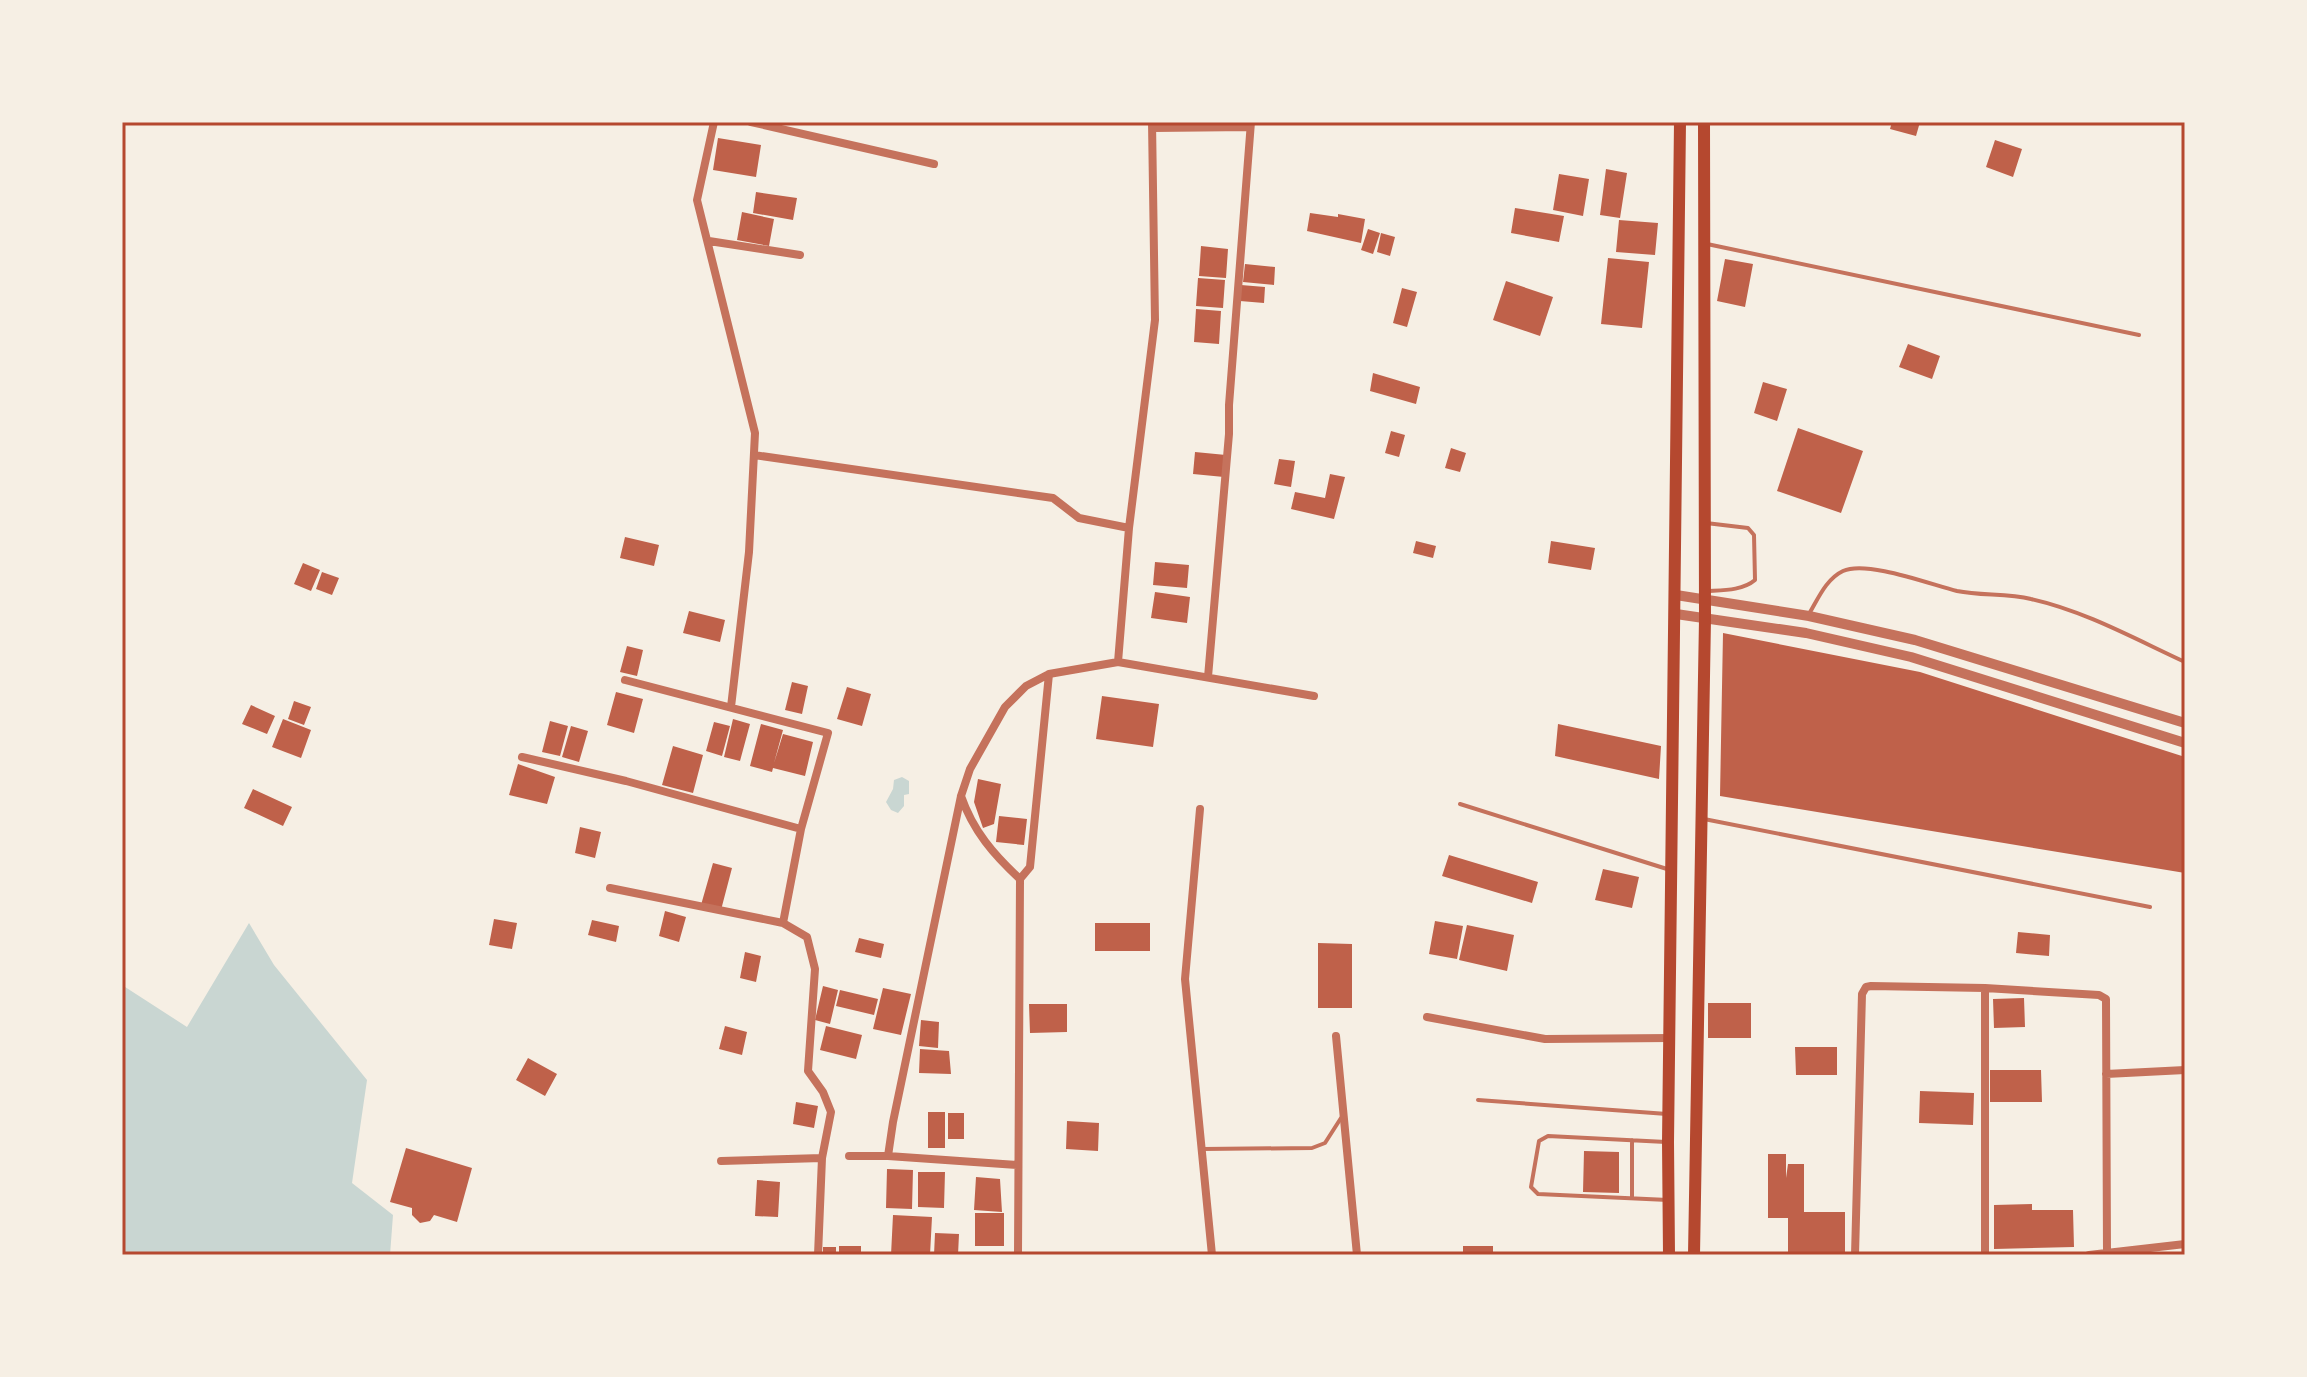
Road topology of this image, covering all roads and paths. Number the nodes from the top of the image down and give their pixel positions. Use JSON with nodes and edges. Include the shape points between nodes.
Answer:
{"nodes":[{"id":1,"x":714,"y":122,"type":"edge"},
{"id":2,"x":751,"y":122,"type":"edge"},
{"id":3,"x":1680,"y":122,"type":"edge"},
{"id":4,"x":1704,"y":122,"type":"edge"},
{"id":5,"x":1250,"y":124,"type":"edge"},
{"id":6,"x":1153,"y":125,"type":"edge"},
{"id":7,"x":934,"y":164,"type":"dead end"},
{"id":8,"x":709,"y":241,"type":"junction"},
{"id":9,"x":1703,"y":243,"type":"junction"},
{"id":10,"x":800,"y":255,"type":"dead end"},
{"id":11,"x":2139,"y":335,"type":"dead end"},
{"id":12,"x":754,"y":455,"type":"junction"},
{"id":13,"x":1704,"y":523,"type":"junction"},
{"id":14,"x":1129,"y":528,"type":"junction"},
{"id":15,"x":1676,"y":595,"type":"junction"},
{"id":16,"x":1704,"y":596,"type":"junction"},
{"id":17,"x":1676,"y":614,"type":"junction"},
{"id":18,"x":1809,"y":616,"type":"junction"},
{"id":19,"x":1705,"y":619,"type":"junction"},
{"id":20,"x":1118,"y":662,"type":"junction"},
{"id":21,"x":2185,"y":662,"type":"edge"},
{"id":22,"x":1049,"y":674,"type":"junction"},
{"id":23,"x":1208,"y":677,"type":"junction"},
{"id":24,"x":625,"y":680,"type":"dead end"},
{"id":25,"x":1314,"y":696,"type":"dead end"},
{"id":26,"x":731,"y":707,"type":"junction"},
{"id":27,"x":2185,"y":723,"type":"edge"},
{"id":28,"x":2185,"y":743,"type":"edge"},
{"id":29,"x":522,"y":757,"type":"dead end"},
{"id":30,"x":961,"y":796,"type":"junction"},
{"id":31,"x":1460,"y":804,"type":"dead end"},
{"id":32,"x":1200,"y":809,"type":"dead end"},
{"id":33,"x":1702,"y":818,"type":"junction"},
{"id":34,"x":801,"y":829,"type":"junction"},
{"id":35,"x":1673,"y":872,"type":"junction"},
{"id":36,"x":1020,"y":879,"type":"junction"},
{"id":37,"x":610,"y":888,"type":"dead end"},
{"id":38,"x":2150,"y":907,"type":"dead end"},
{"id":39,"x":783,"y":923,"type":"junction"},
{"id":40,"x":1985,"y":988,"type":"junction"},
{"id":41,"x":1427,"y":1017,"type":"dead end"},
{"id":42,"x":1336,"y":1036,"type":"dead end"},
{"id":43,"x":1671,"y":1038,"type":"junction"},
{"id":44,"x":2185,"y":1070,"type":"edge"},
{"id":45,"x":2106,"y":1074,"type":"junction"},
{"id":46,"x":1478,"y":1100,"type":"dead end"},
{"id":47,"x":1670,"y":1114,"type":"junction"},
{"id":48,"x":1342,"y":1116,"type":"junction"},
{"id":49,"x":1632,"y":1140,"type":"junction"},
{"id":50,"x":1668,"y":1142,"type":"junction"},
{"id":51,"x":1203,"y":1149,"type":"junction"},
{"id":52,"x":849,"y":1156,"type":"dead end"},
{"id":53,"x":888,"y":1156,"type":"junction"},
{"id":54,"x":822,"y":1158,"type":"junction"},
{"id":55,"x":721,"y":1161,"type":"dead end"},
{"id":56,"x":1017,"y":1165,"type":"junction"},
{"id":57,"x":1632,"y":1199,"type":"junction"},
{"id":58,"x":1670,"y":1201,"type":"junction"},
{"id":59,"x":2185,"y":1244,"type":"edge"},
{"id":60,"x":2107,"y":1252,"type":"junction"},
{"id":61,"x":818,"y":1255,"type":"edge"},
{"id":62,"x":1018,"y":1255,"type":"edge"},
{"id":63,"x":1212,"y":1255,"type":"edge"},
{"id":64,"x":1357,"y":1255,"type":"edge"},
{"id":65,"x":1669,"y":1255,"type":"edge"},
{"id":66,"x":1694,"y":1255,"type":"edge"},
{"id":67,"x":1855,"y":1255,"type":"edge"},
{"id":68,"x":1985,"y":1255,"type":"edge"},
{"id":69,"x":2089,"y":1255,"type":"edge"}],
"edges":[{"from":1,"to":8,"type":"street","via":[[697,200]]},
{"from":2,"to":7,"type":"street"},
{"from":3,"to":15,"type":"highway"},
{"from":4,"to":9,"type":"highway"},
{"from":5,"to":6,"type":"street"},
{"from":5,"to":23,"type":"street"},
{"from":6,"to":14,"type":"street","via":[[1155,320]]},
{"from":8,"to":10,"type":"street"},
{"from":8,"to":12,"type":"street","via":[[755,433]]},
{"from":9,"to":11,"type":"lane"},
{"from":9,"to":13,"type":"highway"},
{"from":12,"to":14,"type":"street","via":[[1053,498],[1079,518]]},
{"from":12,"to":26,"type":"street"},
{"from":13,"to":16,"type":"highway"},
{"from":13,"to":16,"type":"lane","via":[[1748,528],[1754,535],[1755,580]]},
{"from":14,"to":20,"type":"street"},
{"from":15,"to":16,"type":"street"},
{"from":15,"to":17,"type":"highway"},
{"from":16,"to":18,"type":"street"},
{"from":16,"to":19,"type":"highway"},
{"from":17,"to":19,"type":"street"},
{"from":17,"to":35,"type":"highway"},
{"from":18,"to":21,"type":"lane","via":[[1826,585],[1844,570],[1864,569],[1960,591],[2031,599],[2090,618]]},
{"from":18,"to":27,"type":"street","via":[[1915,640]]},
{"from":19,"to":28,"type":"street","via":[[1806,633],[1911,657]]},
{"from":19,"to":33,"type":"highway"},
{"from":20,"to":22,"type":"street"},
{"from":20,"to":23,"type":"street"},
{"from":22,"to":30,"type":"street","via":[[1026,686],[1005,707]]},
{"from":22,"to":36,"type":"street","via":[[1030,867]]},
{"from":23,"to":25,"type":"street"},
{"from":24,"to":26,"type":"street"},
{"from":26,"to":34,"type":"street","via":[[828,733]]},
{"from":29,"to":34,"type":"street"},
{"from":30,"to":36,"type":"street","via":[[981,837]]},
{"from":30,"to":53,"type":"street"},
{"from":31,"to":35,"type":"lane"},
{"from":32,"to":51,"type":"street","via":[[1185,979]]},
{"from":33,"to":38,"type":"lane"},
{"from":33,"to":66,"type":"highway"},
{"from":34,"to":39,"type":"street"},
{"from":35,"to":43,"type":"highway"},
{"from":36,"to":56,"type":"street"},
{"from":37,"to":39,"type":"street"},
{"from":39,"to":54,"type":"street","via":[[807,937],[815,969],[808,1071],[831,1112]]},
{"from":40,"to":45,"type":"street","via":[[2103,996]]},
{"from":40,"to":67,"type":"street","via":[[1863,990]]},
{"from":40,"to":68,"type":"street"},
{"from":41,"to":43,"type":"street","via":[[1545,1039]]},
{"from":42,"to":48,"type":"street"},
{"from":43,"to":47,"type":"highway"},
{"from":44,"to":45,"type":"street"},
{"from":45,"to":60,"type":"street"},
{"from":46,"to":47,"type":"lane"},
{"from":47,"to":50,"type":"highway"},
{"from":48,"to":51,"type":"lane","via":[[1325,1143],[1312,1148]]},
{"from":48,"to":64,"type":"street"},
{"from":49,"to":50,"type":"lane"},
{"from":49,"to":57,"type":"lane"},
{"from":49,"to":57,"type":"lane","via":[[1548,1136],[1539,1141],[1531,1187],[1538,1194]]},
{"from":50,"to":58,"type":"highway"},
{"from":51,"to":63,"type":"street"},
{"from":52,"to":53,"type":"street"},
{"from":53,"to":56,"type":"street"},
{"from":54,"to":55,"type":"street"},
{"from":54,"to":61,"type":"street"},
{"from":56,"to":62,"type":"street"},
{"from":57,"to":58,"type":"lane"},
{"from":58,"to":65,"type":"highway"},
{"from":59,"to":60,"type":"street"},
{"from":60,"to":69,"type":"street"}]}
